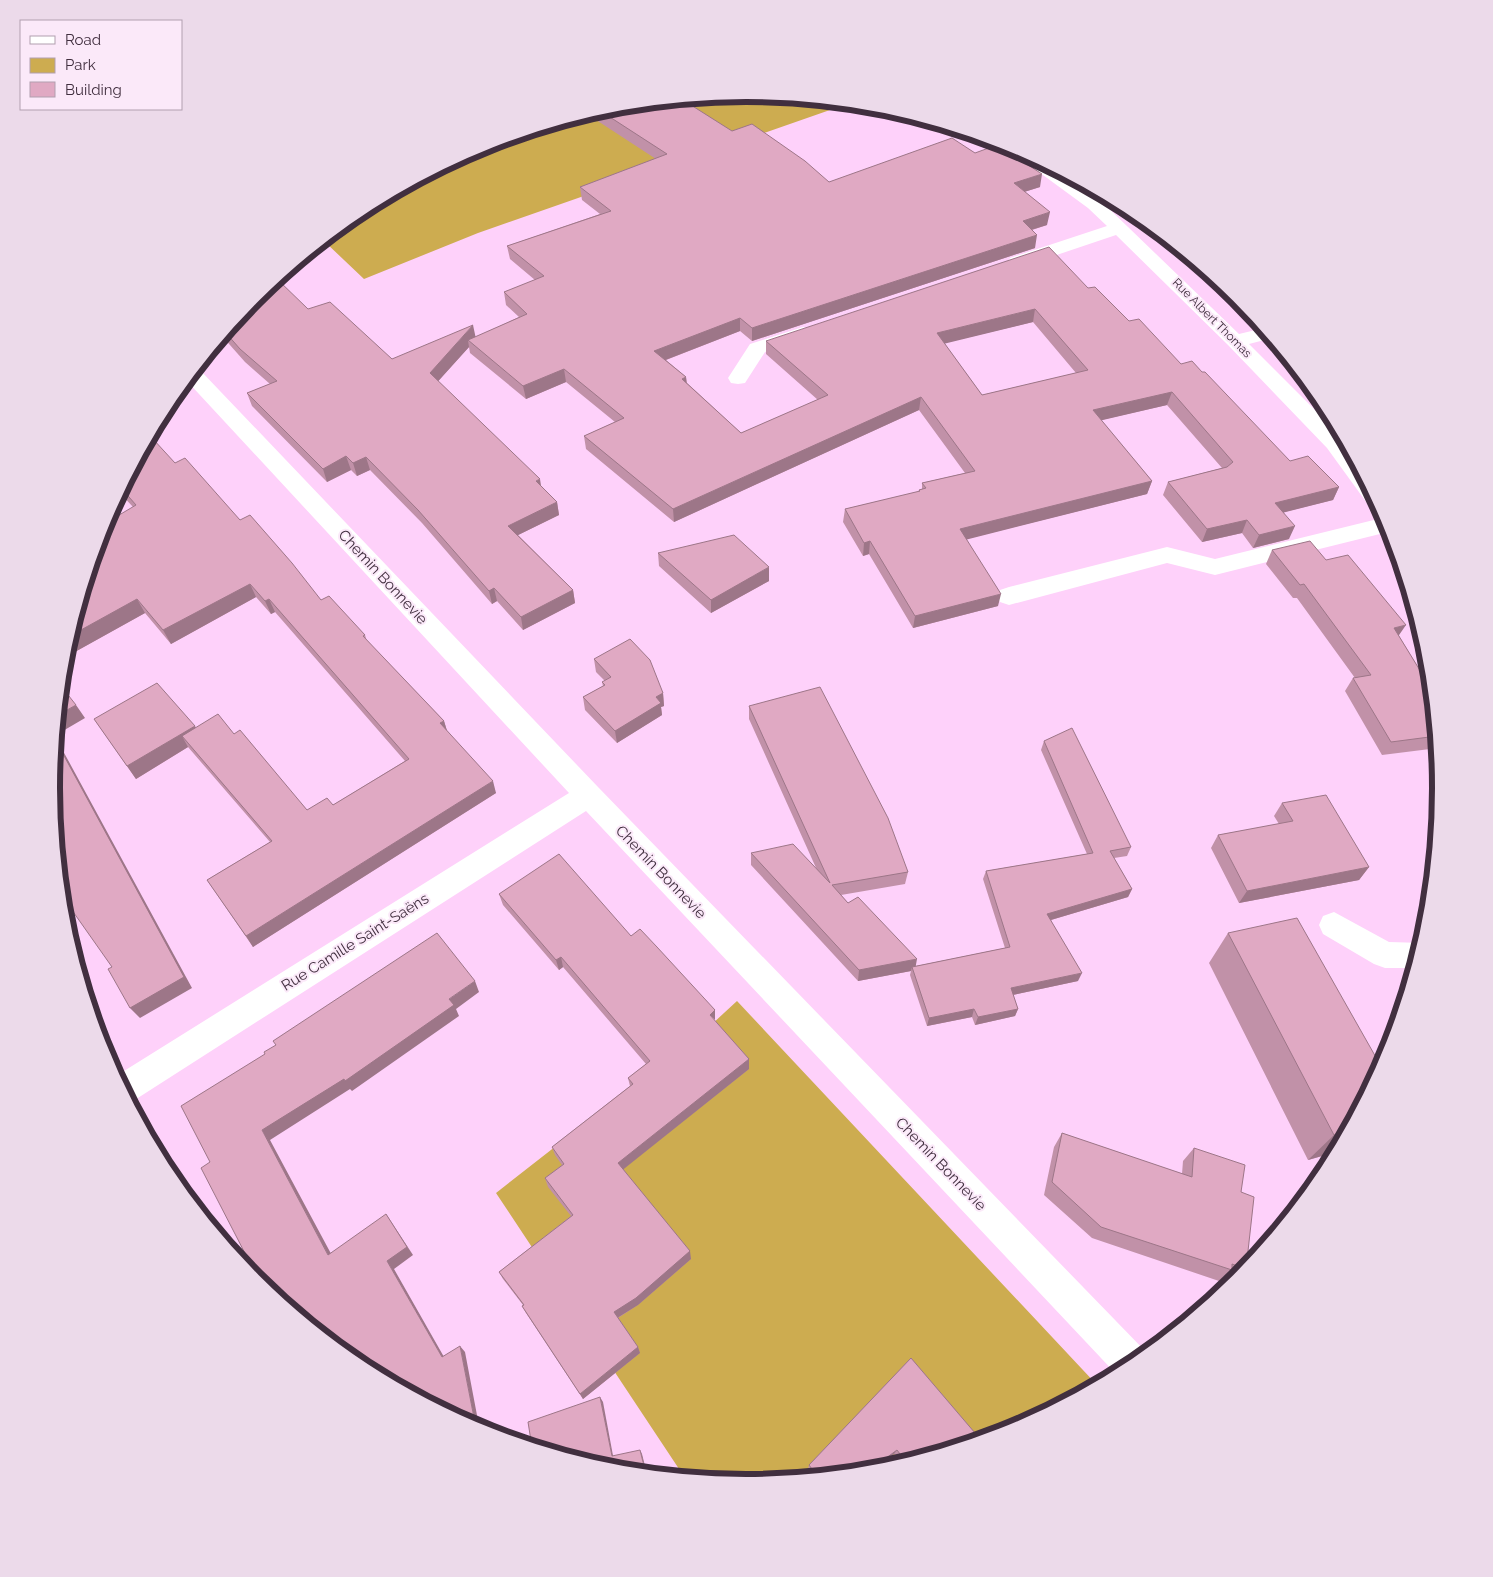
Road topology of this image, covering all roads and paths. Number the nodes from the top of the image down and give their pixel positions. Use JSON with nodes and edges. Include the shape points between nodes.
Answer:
{"nodes":[{"id":1,"x":1056,"y":176,"type":"edge"},
{"id":2,"x":1120,"y":228,"type":"junction"},
{"id":3,"x":996,"y":269,"type":"edge"},
{"id":4,"x":821,"y":326,"type":"edge"},
{"id":5,"x":1262,"y":335,"type":"edge"},
{"id":6,"x":1235,"y":341,"type":"junction"},
{"id":7,"x":738,"y":378,"type":"dead end"},
{"id":8,"x":196,"y":379,"type":"edge"},
{"id":9,"x":1352,"y":467,"type":"edge"},
{"id":10,"x":1381,"y":526,"type":"edge"},
{"id":11,"x":1009,"y":596,"type":"dead end"},
{"id":12,"x":588,"y":795,"type":"junction"},
{"id":13,"x":1334,"y":924,"type":"dead end"},
{"id":14,"x":1412,"y":955,"type":"edge"},
{"id":15,"x":128,"y":1087,"type":"edge"},
{"id":16,"x":1128,"y":1359,"type":"edge"}],
"edges":[{"from":1,"to":2,"type":"street","name":"Rue Albert Thomas"},
{"from":2,"to":3,"type":"street"},
{"from":2,"to":6,"type":"street","name":"Rue Albert Thomas"},
{"from":4,"to":7,"type":"street","via":[[757,348]]},
{"from":5,"to":6,"type":"street"},
{"from":6,"to":9,"type":"street","name":"Rue Albert Thomas","via":[[1335,442]]},
{"from":8,"to":12,"type":"street","name":"Chemin Bonnevie"},
{"from":10,"to":11,"type":"street","via":[[1215,567],[1167,555]]},
{"from":12,"to":15,"type":"street","name":"Rue Camille Saint-Saëns"},
{"from":12,"to":16,"type":"street","name":"Chemin Bonnevie"},
{"from":13,"to":14,"type":"street","via":[[1385,955]]}]}
